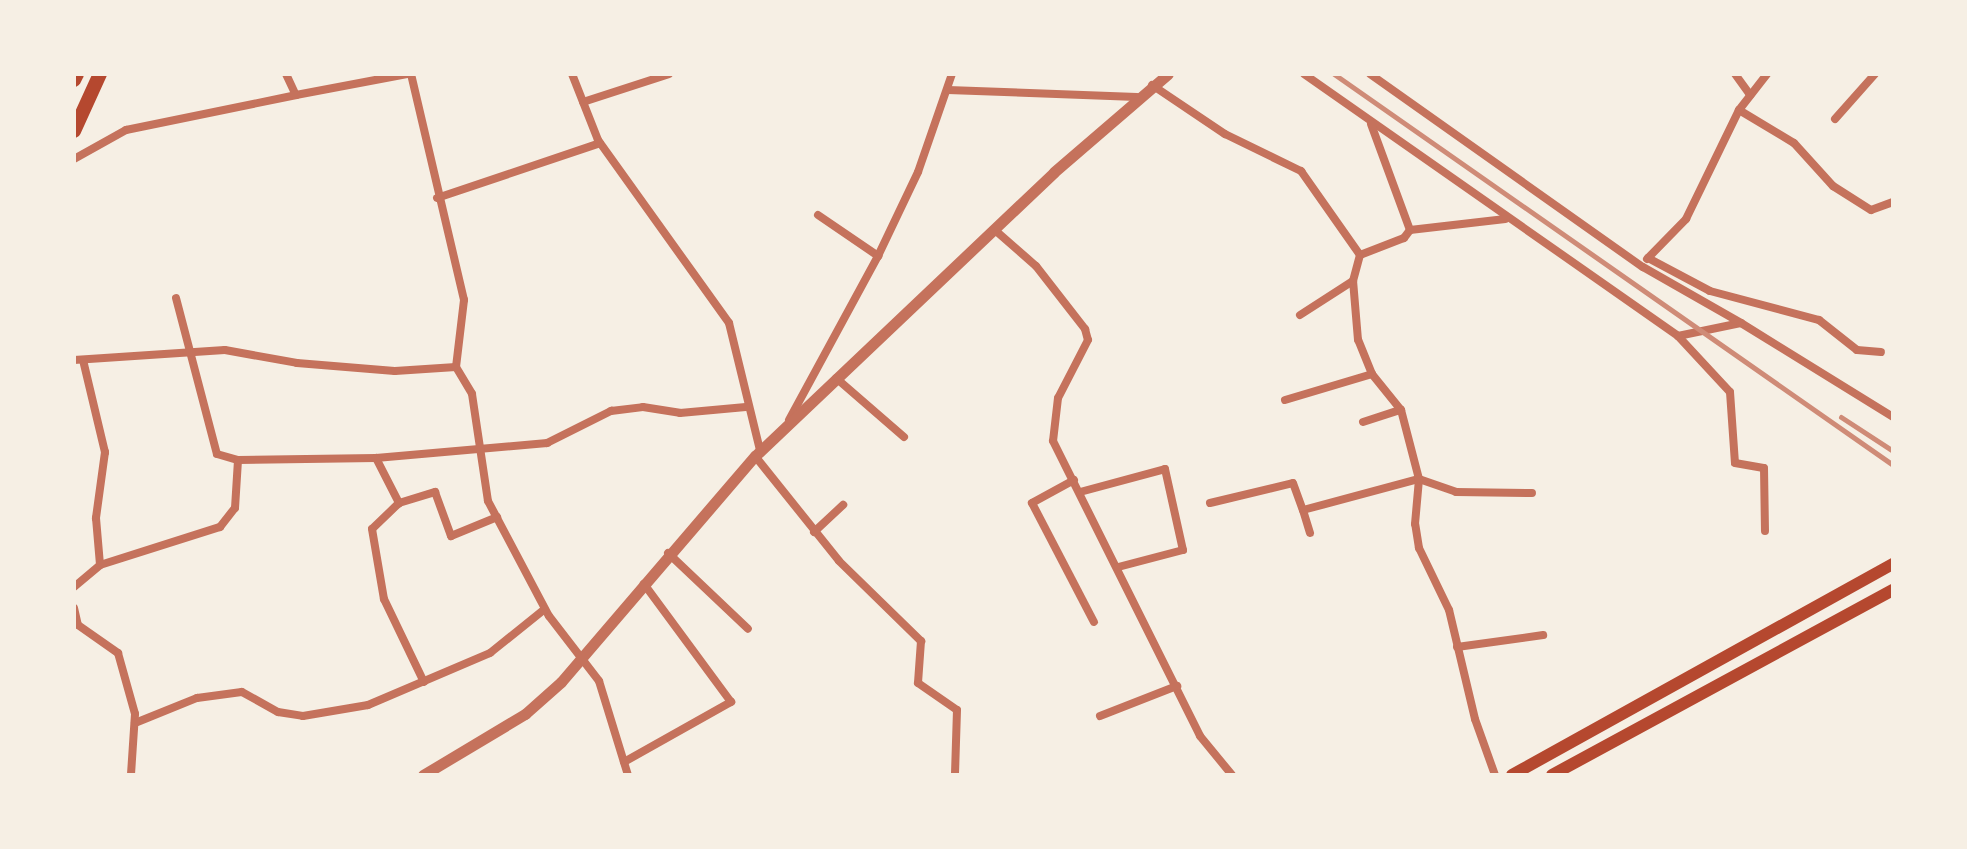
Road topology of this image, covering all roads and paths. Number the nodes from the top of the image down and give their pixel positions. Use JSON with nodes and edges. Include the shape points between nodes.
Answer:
{"nodes":[{"id":1,"x":77,"y":74,"type":"edge"},
{"id":2,"x":100,"y":74,"type":"edge"},
{"id":3,"x":286,"y":74,"type":"edge"},
{"id":4,"x":409,"y":74,"type":"edge"},
{"id":5,"x":572,"y":74,"type":"edge"},
{"id":6,"x":669,"y":74,"type":"edge"},
{"id":7,"x":952,"y":74,"type":"edge"},
{"id":8,"x":1168,"y":74,"type":"edge"},
{"id":9,"x":1304,"y":74,"type":"edge"},
{"id":10,"x":1370,"y":74,"type":"edge"},
{"id":11,"x":1735,"y":74,"type":"edge"},
{"id":12,"x":1767,"y":74,"type":"edge"},
{"id":13,"x":1875,"y":74,"type":"edge"},
{"id":14,"x":74,"y":80,"type":"edge"},
{"id":15,"x":1151,"y":85,"type":"junction"},
{"id":16,"x":948,"y":90,"type":"junction"},
{"id":17,"x":296,"y":95,"type":"junction"},
{"id":18,"x":1750,"y":95,"type":"junction"},
{"id":19,"x":1137,"y":97,"type":"junction"},
{"id":20,"x":583,"y":102,"type":"junction"},
{"id":21,"x":1739,"y":110,"type":"junction"},
{"id":22,"x":1835,"y":119,"type":"dead end"},
{"id":23,"x":1371,"y":124,"type":"junction"},
{"id":24,"x":74,"y":131,"type":"edge"},
{"id":25,"x":600,"y":143,"type":"junction"},
{"id":26,"x":74,"y":159,"type":"edge"},
{"id":27,"x":437,"y":198,"type":"junction"},
{"id":28,"x":1893,"y":202,"type":"edge"},
{"id":29,"x":818,"y":215,"type":"dead end"},
{"id":30,"x":1505,"y":219,"type":"junction"},
{"id":31,"x":1410,"y":230,"type":"junction"},
{"id":32,"x":996,"y":231,"type":"junction"},
{"id":33,"x":1360,"y":255,"type":"junction"},
{"id":34,"x":878,"y":256,"type":"junction"},
{"id":35,"x":1648,"y":258,"type":"junction"},
{"id":36,"x":1643,"y":267,"type":"junction"},
{"id":37,"x":1353,"y":281,"type":"junction"},
{"id":38,"x":176,"y":298,"type":"dead end"},
{"id":39,"x":1300,"y":315,"type":"dead end"},
{"id":40,"x":1741,"y":323,"type":"junction"},
{"id":41,"x":1678,"y":336,"type":"junction"},
{"id":42,"x":188,"y":350,"type":"junction"},
{"id":43,"x":1881,"y":352,"type":"dead end"},
{"id":44,"x":79,"y":360,"type":"edge"},
{"id":45,"x":456,"y":367,"type":"junction"},
{"id":46,"x":1372,"y":374,"type":"junction"},
{"id":47,"x":836,"y":378,"type":"junction"},
{"id":48,"x":1285,"y":400,"type":"dead end"},
{"id":49,"x":746,"y":407,"type":"junction"},
{"id":50,"x":1401,"y":410,"type":"junction"},
{"id":51,"x":1893,"y":417,"type":"edge"},
{"id":52,"x":1363,"y":422,"type":"dead end"},
{"id":53,"x":785,"y":427,"type":"junction"},
{"id":54,"x":904,"y":437,"type":"dead end"},
{"id":55,"x":480,"y":449,"type":"junction"},
{"id":56,"x":757,"y":453,"type":"junction"},
{"id":57,"x":376,"y":458,"type":"junction"},
{"id":58,"x":238,"y":460,"type":"junction"},
{"id":59,"x":1419,"y":479,"type":"junction"},
{"id":60,"x":1074,"y":480,"type":"junction"},
{"id":61,"x":1080,"y":492,"type":"junction"},
{"id":62,"x":1532,"y":493,"type":"dead end"},
{"id":63,"x":399,"y":503,"type":"junction"},
{"id":64,"x":1210,"y":503,"type":"dead end"},
{"id":65,"x":843,"y":505,"type":"dead end"},
{"id":66,"x":1303,"y":510,"type":"junction"},
{"id":67,"x":497,"y":517,"type":"junction"},
{"id":68,"x":1765,"y":531,"type":"dead end"},
{"id":69,"x":814,"y":532,"type":"junction"},
{"id":70,"x":1310,"y":533,"type":"dead end"},
{"id":71,"x":667,"y":552,"type":"junction"},
{"id":72,"x":1893,"y":564,"type":"edge"},
{"id":73,"x":100,"y":565,"type":"junction"},
{"id":74,"x":1118,"y":567,"type":"junction"},
{"id":75,"x":644,"y":584,"type":"junction"},
{"id":76,"x":74,"y":587,"type":"edge"},
{"id":77,"x":1893,"y":590,"type":"edge"},
{"id":78,"x":74,"y":608,"type":"edge"},
{"id":79,"x":545,"y":609,"type":"junction"},
{"id":80,"x":1094,"y":622,"type":"dead end"},
{"id":81,"x":76,"y":626,"type":"edge"},
{"id":82,"x":748,"y":629,"type":"dead end"},
{"id":83,"x":1543,"y":635,"type":"dead end"},
{"id":84,"x":1457,"y":647,"type":"junction"},
{"id":85,"x":583,"y":659,"type":"junction"},
{"id":86,"x":424,"y":682,"type":"junction"},
{"id":87,"x":1177,"y":686,"type":"junction"},
{"id":88,"x":1100,"y":716,"type":"dead end"},
{"id":89,"x":135,"y":723,"type":"junction"},
{"id":90,"x":624,"y":762,"type":"junction"},
{"id":91,"x":131,"y":775,"type":"edge"},
{"id":92,"x":423,"y":775,"type":"edge"},
{"id":93,"x":628,"y":775,"type":"edge"},
{"id":94,"x":955,"y":775,"type":"edge"},
{"id":95,"x":1232,"y":775,"type":"edge"},
{"id":96,"x":1495,"y":775,"type":"edge"},
{"id":97,"x":1512,"y":775,"type":"edge"},
{"id":98,"x":1552,"y":775,"type":"edge"}],
"edges":[{"from":1,"to":14,"type":"highway"},
{"from":2,"to":24,"type":"highway"},
{"from":3,"to":17,"type":"street"},
{"from":4,"to":17,"type":"street"},
{"from":4,"to":27,"type":"street"},
{"from":5,"to":20,"type":"street"},
{"from":6,"to":20,"type":"street"},
{"from":7,"to":16,"type":"street"},
{"from":8,"to":15,"type":"street"},
{"from":9,"to":23,"type":"street"},
{"from":10,"to":36,"type":"street"},
{"from":11,"to":18,"type":"street"},
{"from":12,"to":18,"type":"street"},
{"from":13,"to":22,"type":"street"},
{"from":15,"to":19,"type":"street"},
{"from":15,"to":33,"type":"street","via":[[1225,134],[1301,171]]},
{"from":16,"to":19,"type":"street"},
{"from":16,"to":34,"type":"street"},
{"from":17,"to":26,"type":"street","via":[[126,130]]},
{"from":18,"to":21,"type":"street"},
{"from":19,"to":32,"type":"street"},
{"from":20,"to":25,"type":"street"},
{"from":21,"to":28,"type":"street","via":[[1794,143],[1833,186],[1871,210]]},
{"from":21,"to":35,"type":"street","via":[[1686,219]]},
{"from":23,"to":30,"type":"street"},
{"from":23,"to":31,"type":"street"},
{"from":25,"to":27,"type":"street"},
{"from":25,"to":49,"type":"street","via":[[729,323]]},
{"from":27,"to":45,"type":"street","via":[[464,300]]},
{"from":29,"to":34,"type":"street"},
{"from":30,"to":31,"type":"street"},
{"from":30,"to":41,"type":"street","via":[[1545,240]]},
{"from":31,"to":33,"type":"street","via":[[1404,238]]},
{"from":32,"to":47,"type":"street"},
{"from":32,"to":60,"type":"street","via":[[1036,266],[1085,329],[1088,340],[1068,371],[1051,429]]},
{"from":33,"to":37,"type":"street"},
{"from":34,"to":53,"type":"street"},
{"from":35,"to":36,"type":"street"},
{"from":35,"to":43,"type":"street","via":[[1710,291],[1819,320],[1857,350]]},
{"from":36,"to":40,"type":"street"},
{"from":37,"to":39,"type":"street"},
{"from":37,"to":46,"type":"street","via":[[1358,340]]},
{"from":38,"to":42,"type":"street"},
{"from":40,"to":41,"type":"street"},
{"from":40,"to":51,"type":"street"},
{"from":41,"to":68,"type":"street","via":[[1730,392],[1735,463],[1764,468]]},
{"from":42,"to":44,"type":"street"},
{"from":42,"to":45,"type":"street","via":[[248,351],[297,363],[395,371]]},
{"from":42,"to":58,"type":"street","via":[[217,454]]},
{"from":44,"to":73,"type":"street","via":[[105,452],[96,518]]},
{"from":45,"to":55,"type":"street","via":[[472,394]]},
{"from":46,"to":48,"type":"street"},
{"from":46,"to":50,"type":"street"},
{"from":47,"to":53,"type":"street"},
{"from":47,"to":54,"type":"street"},
{"from":49,"to":55,"type":"street","via":[[680,413],[643,407],[611,411],[547,443]]},
{"from":49,"to":56,"type":"street"},
{"from":50,"to":52,"type":"street"},
{"from":50,"to":59,"type":"street"},
{"from":53,"to":56,"type":"street"},
{"from":55,"to":57,"type":"street"},
{"from":55,"to":67,"type":"street","via":[[488,501]]},
{"from":56,"to":69,"type":"street"},
{"from":56,"to":71,"type":"street"},
{"from":57,"to":58,"type":"street"},
{"from":57,"to":63,"type":"street"},
{"from":58,"to":73,"type":"street","via":[[235,508],[220,527]]},
{"from":59,"to":62,"type":"street","via":[[1456,492]]},
{"from":59,"to":66,"type":"street"},
{"from":59,"to":84,"type":"street","via":[[1419,548],[1449,610]]},
{"from":60,"to":61,"type":"street"},
{"from":60,"to":80,"type":"street","via":[[1032,503]]},
{"from":61,"to":74,"type":"street"},
{"from":61,"to":74,"type":"street","via":[[1165,469],[1183,550]]},
{"from":63,"to":67,"type":"street","via":[[435,492],[451,536]]},
{"from":63,"to":86,"type":"street","via":[[376,521],[373,540],[384,599]]},
{"from":64,"to":66,"type":"street","via":[[1293,483]]},
{"from":65,"to":69,"type":"street"},
{"from":66,"to":70,"type":"street"},
{"from":67,"to":79,"type":"street"},
{"from":69,"to":94,"type":"street","via":[[921,641],[918,683],[957,710]]},
{"from":71,"to":75,"type":"street"},
{"from":71,"to":82,"type":"street"},
{"from":72,"to":97,"type":"main road"},
{"from":73,"to":76,"type":"street"},
{"from":74,"to":87,"type":"street"},
{"from":75,"to":85,"type":"street"},
{"from":75,"to":90,"type":"street","via":[[731,702]]},
{"from":77,"to":98,"type":"main road"},
{"from":78,"to":81,"type":"street"},
{"from":79,"to":85,"type":"street"},
{"from":79,"to":86,"type":"street","via":[[490,653]]},
{"from":81,"to":89,"type":"street","via":[[118,653]]},
{"from":83,"to":84,"type":"street"},
{"from":84,"to":96,"type":"street"},
{"from":85,"to":90,"type":"street","via":[[599,681]]},
{"from":85,"to":92,"type":"street","via":[[525,714]]},
{"from":86,"to":89,"type":"street","via":[[368,705],[303,716],[278,712],[242,692],[197,698]]},
{"from":87,"to":88,"type":"street"},
{"from":87,"to":95,"type":"street","via":[[1200,736]]},
{"from":89,"to":91,"type":"street"},
{"from":90,"to":93,"type":"street"}]}
